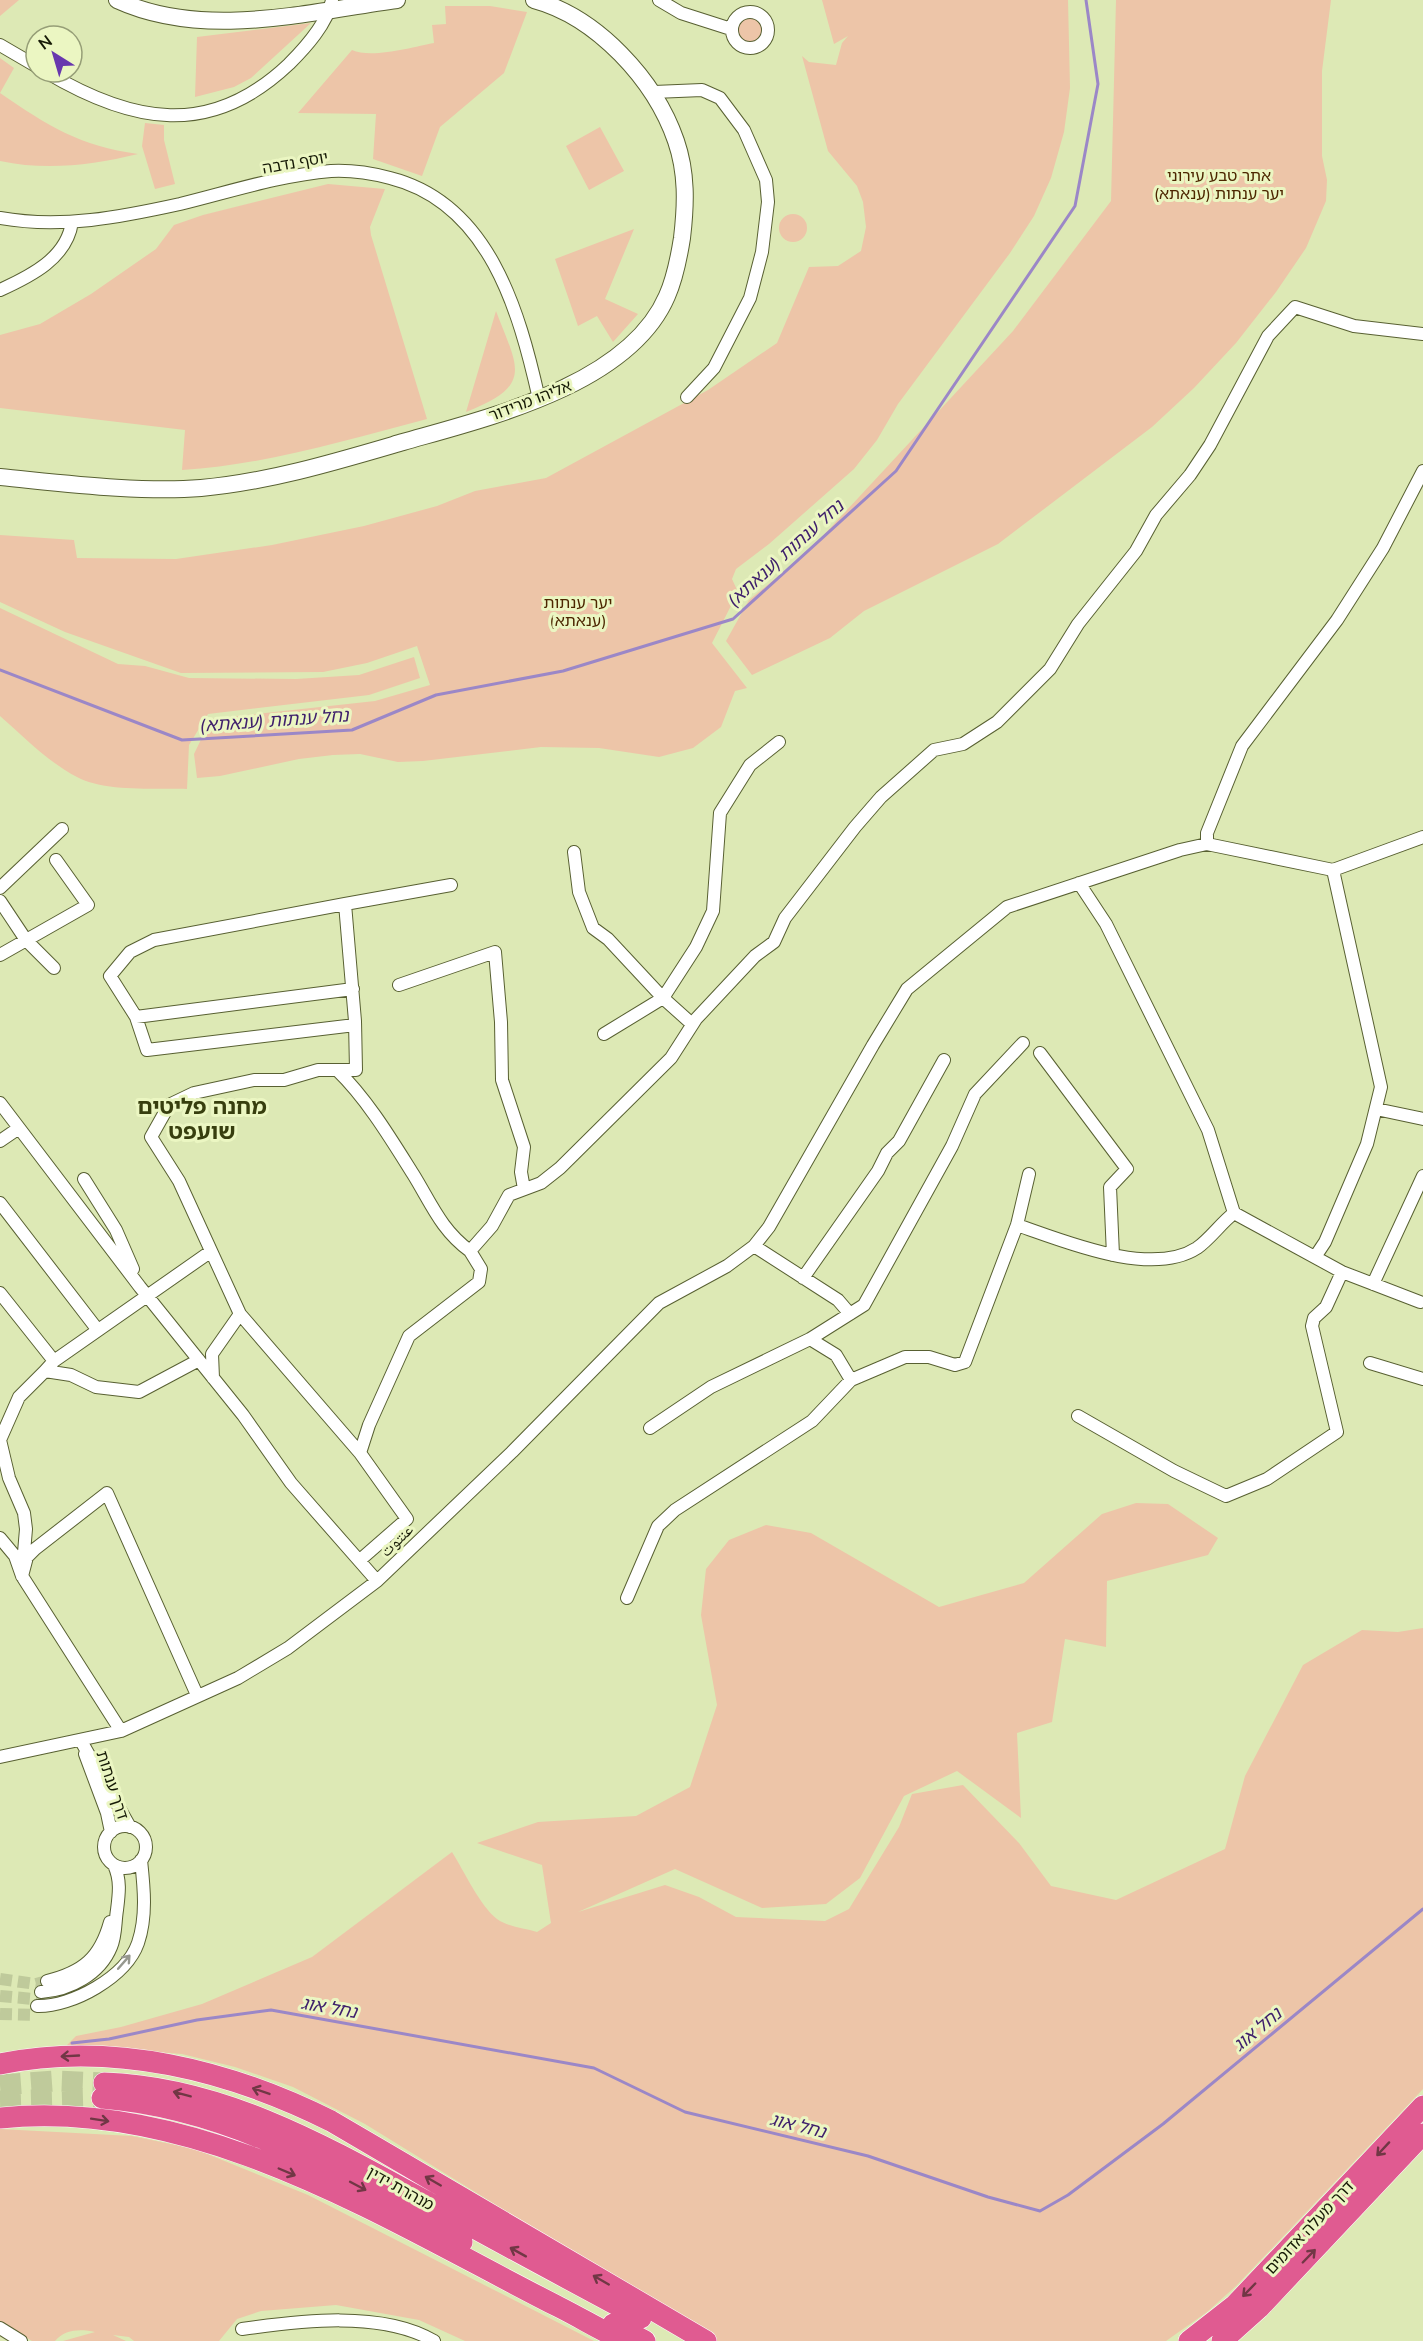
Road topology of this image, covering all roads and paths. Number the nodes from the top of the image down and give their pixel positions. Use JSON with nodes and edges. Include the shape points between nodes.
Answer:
{"nodes":[{"id":1,"x":117,"y":0,"type":"edge"},
{"id":2,"x":397,"y":0,"type":"edge"},
{"id":3,"x":659,"y":0,"type":"edge"},
{"id":4,"x":744,"y":0,"type":"edge"},
{"id":5,"x":538,"y":1,"type":"edge"},
{"id":6,"x":331,"y":4,"type":"edge"},
{"id":7,"x":755,"y":12,"type":"junction"},
{"id":8,"x":731,"y":29,"type":"junction"},
{"id":9,"x":0,"y":45,"type":"edge"},
{"id":10,"x":24,"y":59,"type":"edge"},
{"id":11,"x":68,"y":84,"type":"edge"},
{"id":12,"x":654,"y":92,"type":"junction"},
{"id":13,"x":0,"y":218,"type":"edge"},
{"id":14,"x":72,"y":222,"type":"junction"},
{"id":15,"x":0,"y":290,"type":"edge"},
{"id":16,"x":1423,"y":334,"type":"edge"},
{"id":17,"x":687,"y":398,"type":"dead end"},
{"id":18,"x":539,"y":399,"type":"junction"},
{"id":19,"x":1423,"y":471,"type":"edge"},
{"id":20,"x":0,"y":477,"type":"edge"},
{"id":21,"x":779,"y":742,"type":"dead end"},
{"id":22,"x":62,"y":829,"type":"dead end"},
{"id":23,"x":1423,"y":837,"type":"edge"},
{"id":24,"x":1207,"y":844,"type":"junction"},
{"id":25,"x":574,"y":852,"type":"dead end"},
{"id":26,"x":56,"y":860,"type":"dead end"},
{"id":27,"x":1333,"y":870,"type":"junction"},
{"id":28,"x":1079,"y":883,"type":"junction"},
{"id":29,"x":451,"y":885,"type":"dead end"},
{"id":30,"x":0,"y":888,"type":"edge"},
{"id":31,"x":0,"y":901,"type":"edge"},
{"id":32,"x":345,"y":904,"type":"junction"},
{"id":33,"x":26,"y":940,"type":"junction"},
{"id":34,"x":0,"y":955,"type":"edge"},
{"id":35,"x":54,"y":968,"type":"dead end"},
{"id":36,"x":399,"y":985,"type":"dead end"},
{"id":37,"x":353,"y":989,"type":"junction"},
{"id":38,"x":663,"y":998,"type":"junction"},
{"id":39,"x":136,"y":1017,"type":"junction"},
{"id":40,"x":692,"y":1024,"type":"junction"},
{"id":41,"x":355,"y":1025,"type":"junction"},
{"id":42,"x":604,"y":1034,"type":"dead end"},
{"id":43,"x":1023,"y":1043,"type":"dead end"},
{"id":44,"x":1040,"y":1053,"type":"dead end"},
{"id":45,"x":944,"y":1060,"type":"dead end"},
{"id":46,"x":337,"y":1070,"type":"junction"},
{"id":47,"x":0,"y":1103,"type":"edge"},
{"id":48,"x":1376,"y":1108,"type":"junction"},
{"id":49,"x":1423,"y":1119,"type":"edge"},
{"id":50,"x":19,"y":1128,"type":"junction"},
{"id":51,"x":0,"y":1141,"type":"edge"},
{"id":52,"x":1029,"y":1174,"type":"dead end"},
{"id":53,"x":1423,"y":1176,"type":"edge"},
{"id":54,"x":84,"y":1179,"type":"dead end"},
{"id":55,"x":524,"y":1189,"type":"junction"},
{"id":56,"x":0,"y":1203,"type":"edge"},
{"id":57,"x":1234,"y":1213,"type":"junction"},
{"id":58,"x":1017,"y":1225,"type":"junction"},
{"id":59,"x":754,"y":1246,"type":"junction"},
{"id":60,"x":210,"y":1251,"type":"junction"},
{"id":61,"x":470,"y":1251,"type":"junction"},
{"id":62,"x":1113,"y":1255,"type":"junction"},
{"id":63,"x":1315,"y":1257,"type":"junction"},
{"id":64,"x":1342,"y":1272,"type":"junction"},
{"id":65,"x":803,"y":1278,"type":"junction"},
{"id":66,"x":1373,"y":1284,"type":"junction"},
{"id":67,"x":143,"y":1290,"type":"junction"},
{"id":68,"x":0,"y":1293,"type":"edge"},
{"id":69,"x":1420,"y":1302,"type":"dead end"},
{"id":70,"x":240,"y":1314,"type":"junction"},
{"id":71,"x":850,"y":1314,"type":"junction"},
{"id":72,"x":97,"y":1329,"type":"junction"},
{"id":73,"x":810,"y":1339,"type":"junction"},
{"id":74,"x":199,"y":1360,"type":"junction"},
{"id":75,"x":54,"y":1361,"type":"junction"},
{"id":76,"x":1370,"y":1363,"type":"dead end"},
{"id":77,"x":45,"y":1371,"type":"junction"},
{"id":78,"x":213,"y":1378,"type":"junction"},
{"id":79,"x":1423,"y":1379,"type":"edge"},
{"id":80,"x":850,"y":1380,"type":"junction"},
{"id":81,"x":1078,"y":1416,"type":"dead end"},
{"id":82,"x":650,"y":1428,"type":"dead end"},
{"id":83,"x":360,"y":1454,"type":"junction"},
{"id":84,"x":0,"y":1538,"type":"edge"},
{"id":85,"x":360,"y":1560,"type":"junction"},
{"id":86,"x":22,"y":1576,"type":"junction"},
{"id":87,"x":378,"y":1581,"type":"junction"},
{"id":88,"x":627,"y":1598,"type":"dead end"},
{"id":89,"x":196,"y":1695,"type":"junction"},
{"id":90,"x":121,"y":1731,"type":"junction"},
{"id":91,"x":81,"y":1741,"type":"junction"},
{"id":92,"x":0,"y":1757,"type":"edge"},
{"id":93,"x":130,"y":1827,"type":"junction"},
{"id":94,"x":111,"y":1832,"type":"junction"},
{"id":95,"x":141,"y":1860,"type":"junction"},
{"id":96,"x":114,"y":1865,"type":"junction"},
{"id":97,"x":119,"y":1892,"type":"junction"},
{"id":98,"x":41,"y":1999,"type":"junction"},
{"id":99,"x":0,"y":2064,"type":"edge"},
{"id":100,"x":1423,"y":2106,"type":"edge"},
{"id":101,"x":0,"y":2118,"type":"edge"},
{"id":102,"x":1423,"y":2134,"type":"edge"},
{"id":103,"x":0,"y":2328,"type":"edge"},
{"id":104,"x":242,"y":2329,"type":"dead end"},
{"id":105,"x":21,"y":2341,"type":"edge"},
{"id":106,"x":434,"y":2341,"type":"edge"},
{"id":107,"x":624,"y":2341,"type":"edge"},
{"id":108,"x":645,"y":2341,"type":"edge"},
{"id":109,"x":680,"y":2341,"type":"edge"},
{"id":110,"x":706,"y":2341,"type":"edge"},
{"id":111,"x":1189,"y":2341,"type":"edge"},
{"id":112,"x":1222,"y":2341,"type":"edge"}],
"edges":[{"from":1,"to":6,"type":"street","via":[[150,12],[200,20],[247,20]]},
{"from":2,"to":6,"type":"street"},
{"from":3,"to":8,"type":"street","via":[[681,14]]},
{"from":4,"to":7,"type":"street"},
{"from":5,"to":12,"type":"street","name":"אליהו מרידור","via":[[566,13],[612,47]]},
{"from":6,"to":11,"type":"street","via":[[305,48],[272,80],[242,99],[209,111],[178,115],[141,113],[102,102]]},
{"from":7,"to":8,"type":"street","via":[[736,17]]},
{"from":7,"to":8,"type":"street","via":[[765,20],[768,30],[764,42],[752,48],[740,46]]},
{"from":9,"to":10,"type":"street"},
{"from":12,"to":17,"type":"street","via":[[702,90],[720,98],[744,130],[766,180],[768,202],[762,252],[750,298],[714,368]]},
{"from":12,"to":18,"type":"street","name":"אליהו מרידור","via":[[675,136],[685,177],[680,247],[667,296],[645,329],[612,360],[573,385]]},
{"from":13,"to":14,"type":"street","name":"יוסף נדבה"},
{"from":14,"to":15,"type":"street","via":[[70,236],[57,255]]},
{"from":14,"to":18,"type":"street","name":"יוסף נדבה","via":[[122,216],[332,171],[365,172],[417,187],[456,212],[489,254],[509,295]]},
{"from":16,"to":40,"type":"street","via":[[1354,327],[1295,307],[1268,336],[1205,453],[1156,515],[1136,551],[1078,624],[1050,669],[997,722],[963,744],[934,750],[881,797],[785,918],[774,942],[748,963]]},
{"from":18,"to":20,"type":"street","name":"אליהו מרידור","via":[[383,448],[226,485],[165,488]]},
{"from":19,"to":24,"type":"street","via":[[1383,548],[1337,620],[1242,746],[1207,833]]},
{"from":21,"to":38,"type":"street","via":[[750,765],[720,813],[713,910],[696,947]]},
{"from":22,"to":30,"type":"street"},
{"from":23,"to":27,"type":"street"},
{"from":24,"to":27,"type":"street"},
{"from":24,"to":28,"type":"street","name":"عنتوت"},
{"from":25,"to":38,"type":"street","via":[[579,892],[593,928]]},
{"from":26,"to":33,"type":"street","via":[[88,905]]},
{"from":27,"to":48,"type":"street","via":[[1374,1042],[1382,1087]]},
{"from":28,"to":57,"type":"street","via":[[1106,924],[1208,1130]]},
{"from":28,"to":59,"type":"street","name":"عنتوت","via":[[1007,907],[908,989],[769,1227]]},
{"from":29,"to":32,"type":"street"},
{"from":31,"to":33,"type":"street"},
{"from":32,"to":37,"type":"street"},
{"from":32,"to":39,"type":"street","via":[[154,940],[130,952],[110,976]]},
{"from":33,"to":34,"type":"street"},
{"from":33,"to":35,"type":"street"},
{"from":36,"to":55,"type":"street","via":[[495,952],[502,1080],[524,1147],[520,1172]]},
{"from":37,"to":39,"type":"street"},
{"from":37,"to":41,"type":"street"},
{"from":38,"to":40,"type":"street"},
{"from":38,"to":42,"type":"street"},
{"from":39,"to":41,"type":"street","via":[[147,1050]]},
{"from":40,"to":55,"type":"street","via":[[671,1058],[628,1097],[586,1144],[541,1183]]},
{"from":41,"to":46,"type":"street","via":[[356,1070]]},
{"from":43,"to":71,"type":"street","via":[[975,1094],[952,1146],[871,1298]]},
{"from":44,"to":62,"type":"street","via":[[1127,1169],[1110,1187]]},
{"from":45,"to":65,"type":"street","via":[[899,1141]]},
{"from":46,"to":60,"type":"street","via":[[231,1084],[194,1093],[169,1105],[151,1137],[179,1181]]},
{"from":46,"to":61,"type":"street","via":[[351,1083],[413,1175],[432,1211],[456,1242]]},
{"from":47,"to":50,"type":"street"},
{"from":48,"to":49,"type":"street"},
{"from":48,"to":63,"type":"street","via":[[1367,1144]]},
{"from":50,"to":51,"type":"street"},
{"from":50,"to":67,"type":"street"},
{"from":52,"to":58,"type":"street"},
{"from":53,"to":66,"type":"street"},
{"from":54,"to":67,"type":"street","via":[[116,1230]]},
{"from":55,"to":61,"type":"street","via":[[509,1195],[492,1226]]},
{"from":56,"to":72,"type":"street"},
{"from":57,"to":62,"type":"street","via":[[1198,1247],[1178,1257]]},
{"from":57,"to":63,"type":"street"},
{"from":58,"to":62,"type":"street"},
{"from":58,"to":80,"type":"street","via":[[965,1362],[955,1365],[929,1357],[905,1357]]},
{"from":59,"to":65,"type":"street"},
{"from":59,"to":87,"type":"street","name":"عنتوت","via":[[728,1266],[660,1303]]},
{"from":60,"to":67,"type":"street"},
{"from":60,"to":70,"type":"street"},
{"from":61,"to":83,"type":"street","via":[[481,1269],[479,1282],[409,1336]]},
{"from":63,"to":64,"type":"street"},
{"from":64,"to":66,"type":"street"},
{"from":64,"to":81,"type":"street","via":[[1326,1307],[1314,1318],[1312,1326],[1338,1432],[1267,1479],[1226,1496]]},
{"from":65,"to":71,"type":"street","via":[[838,1300]]},
{"from":66,"to":69,"type":"street"},
{"from":67,"to":72,"type":"street"},
{"from":67,"to":74,"type":"street"},
{"from":68,"to":75,"type":"street"},
{"from":70,"to":78,"type":"street","via":[[212,1354]]},
{"from":70,"to":83,"type":"street"},
{"from":71,"to":73,"type":"street"},
{"from":72,"to":75,"type":"street"},
{"from":73,"to":80,"type":"street","via":[[836,1355]]},
{"from":73,"to":82,"type":"street","via":[[711,1387]]},
{"from":74,"to":77,"type":"street","via":[[139,1392],[96,1387],[71,1375]]},
{"from":74,"to":78,"type":"street"},
{"from":75,"to":77,"type":"street"},
{"from":76,"to":79,"type":"street"},
{"from":77,"to":86,"type":"street","via":[[19,1398],[0,1440],[9,1478],[24,1513]]},
{"from":78,"to":85,"type":"street","via":[[291,1483]]},
{"from":80,"to":88,"type":"street","via":[[812,1421],[675,1510],[658,1526]]},
{"from":83,"to":85,"type":"street","via":[[407,1519]]},
{"from":84,"to":86,"type":"street","via":[[15,1556]]},
{"from":85,"to":87,"type":"street"},
{"from":86,"to":89,"type":"street","via":[[27,1557],[34,1549],[107,1493]]},
{"from":86,"to":90,"type":"street"},
{"from":87,"to":89,"type":"street","name":"عنتوت","via":[[288,1648],[238,1678]]},
{"from":89,"to":90,"type":"street","name":"عنتوت"},
{"from":90,"to":91,"type":"street","name":"عنتوت"},
{"from":91,"to":92,"type":"street","name":"عنتوت"},
{"from":91,"to":93,"type":"street","name":"דרך ענתות"},
{"from":91,"to":94,"type":"street","name":"דרך ענתות","via":[[108,1813]]},
{"from":93,"to":94,"type":"street"},
{"from":93,"to":95,"type":"street","via":[[144,1841],[146,1848]]},
{"from":94,"to":96,"type":"street","via":[[104,1848]]},
{"from":95,"to":96,"type":"street","via":[[126,1868]]},
{"from":98,"to":95,"type":"street","one_way":true,"via":[[50,2014],[74,2005],[124,1965],[137,1945],[144,1904]]},
{"from":96,"to":97,"type":"street"},
{"from":97,"to":98,"type":"street","via":[[100,1950]]},
{"from":97,"to":98,"type":"street","via":[[112,1945],[103,1968],[71,1993]]},
{"from":110,"to":99,"type":"highway","one_way":true,"via":[[331,2121],[283,2098],[222,2078],[125,2056],[70,2055]]},
{"from":100,"to":111,"type":"highway","name":"דרך מעלה אדומים","one_way":true,"via":[[1235,2305]]},
{"from":101,"to":107,"type":"highway","one_way":true,"via":[[95,2119],[175,2132],[245,2154],[325,2188]]},
{"from":112,"to":102,"type":"highway","name":"דרך מעלה אדומים","one_way":true,"via":[[1260,2308]]},
{"from":103,"to":105,"type":"street"},
{"from":104,"to":106,"type":"street","via":[[301,2322],[372,2323],[412,2330]]},
{"from":109,"to":108,"type":"highway","name":"מנהרת ידין","one_way":true,"via":[[306,2137],[254,2114],[164,2089],[103,2091],[204,2116],[299,2154]]}]}
